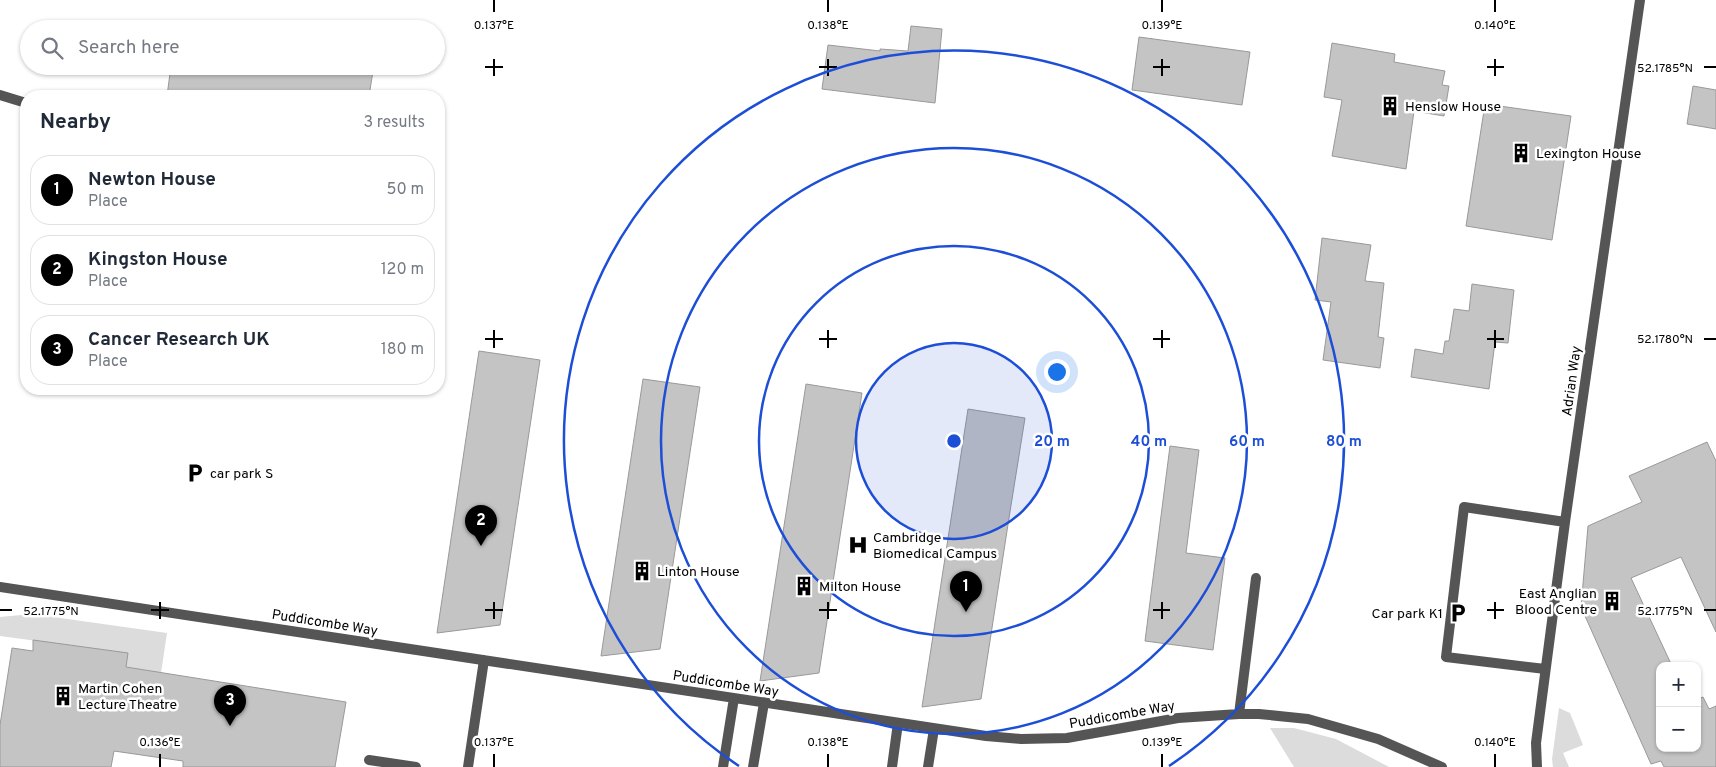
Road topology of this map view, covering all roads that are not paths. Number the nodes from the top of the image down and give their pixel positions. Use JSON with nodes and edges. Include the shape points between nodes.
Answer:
{"nodes":[{"id":1,"x":1640,"y":0,"type":"edge"},
{"id":2,"x":0,"y":95,"type":"edge"},
{"id":3,"x":20,"y":101,"type":"edge"},
{"id":4,"x":1565,"y":522,"type":"junction"},
{"id":5,"x":1256,"y":578,"type":"dead end"},
{"id":6,"x":0,"y":586,"type":"edge"},
{"id":7,"x":484,"y":660,"type":"junction"},
{"id":8,"x":1545,"y":668,"type":"junction"},
{"id":9,"x":734,"y":698,"type":"junction"},
{"id":10,"x":764,"y":703,"type":"junction"},
{"id":11,"x":1239,"y":714,"type":"junction"},
{"id":12,"x":898,"y":723,"type":"junction"},
{"id":13,"x":934,"y":729,"type":"junction"},
{"id":14,"x":369,"y":760,"type":"dead end"},
{"id":15,"x":416,"y":767,"type":"edge"},
{"id":16,"x":468,"y":767,"type":"edge"},
{"id":17,"x":722,"y":767,"type":"edge"},
{"id":18,"x":753,"y":767,"type":"edge"},
{"id":19,"x":892,"y":767,"type":"edge"},
{"id":20,"x":928,"y":767,"type":"edge"},
{"id":21,"x":1442,"y":767,"type":"edge"},
{"id":22,"x":1537,"y":767,"type":"edge"}],
"edges":[{"from":1,"to":4,"type":"lane","name":"Adrian Way"},
{"from":2,"to":3,"type":"lane"},
{"from":4,"to":8,"type":"lane","name":"Adrian Way"},
{"from":4,"to":8,"type":"lane","via":[[1464,507],[1446,657]]},
{"from":5,"to":11,"type":"lane"},
{"from":6,"to":7,"type":"lane","name":"Puddicombe Way"},
{"from":7,"to":9,"type":"lane","name":"Puddicombe Way"},
{"from":7,"to":16,"type":"lane"},
{"from":8,"to":22,"type":"lane","name":"Adrian Way","via":[[1536,743]]},
{"from":9,"to":10,"type":"lane","name":"Puddicombe Way"},
{"from":9,"to":17,"type":"lane"},
{"from":10,"to":12,"type":"lane","name":"Puddicombe Way"},
{"from":10,"to":18,"type":"lane"},
{"from":11,"to":13,"type":"lane","name":"Puddicombe Way","via":[[1178,718],[1068,738],[1021,739]]},
{"from":11,"to":21,"type":"lane","name":"Puddicombe Way","via":[[1308,719],[1378,739]]},
{"from":12,"to":13,"type":"lane","name":"Puddicombe Way"},
{"from":12,"to":19,"type":"lane"},
{"from":13,"to":20,"type":"lane"},
{"from":14,"to":15,"type":"lane"}]}
